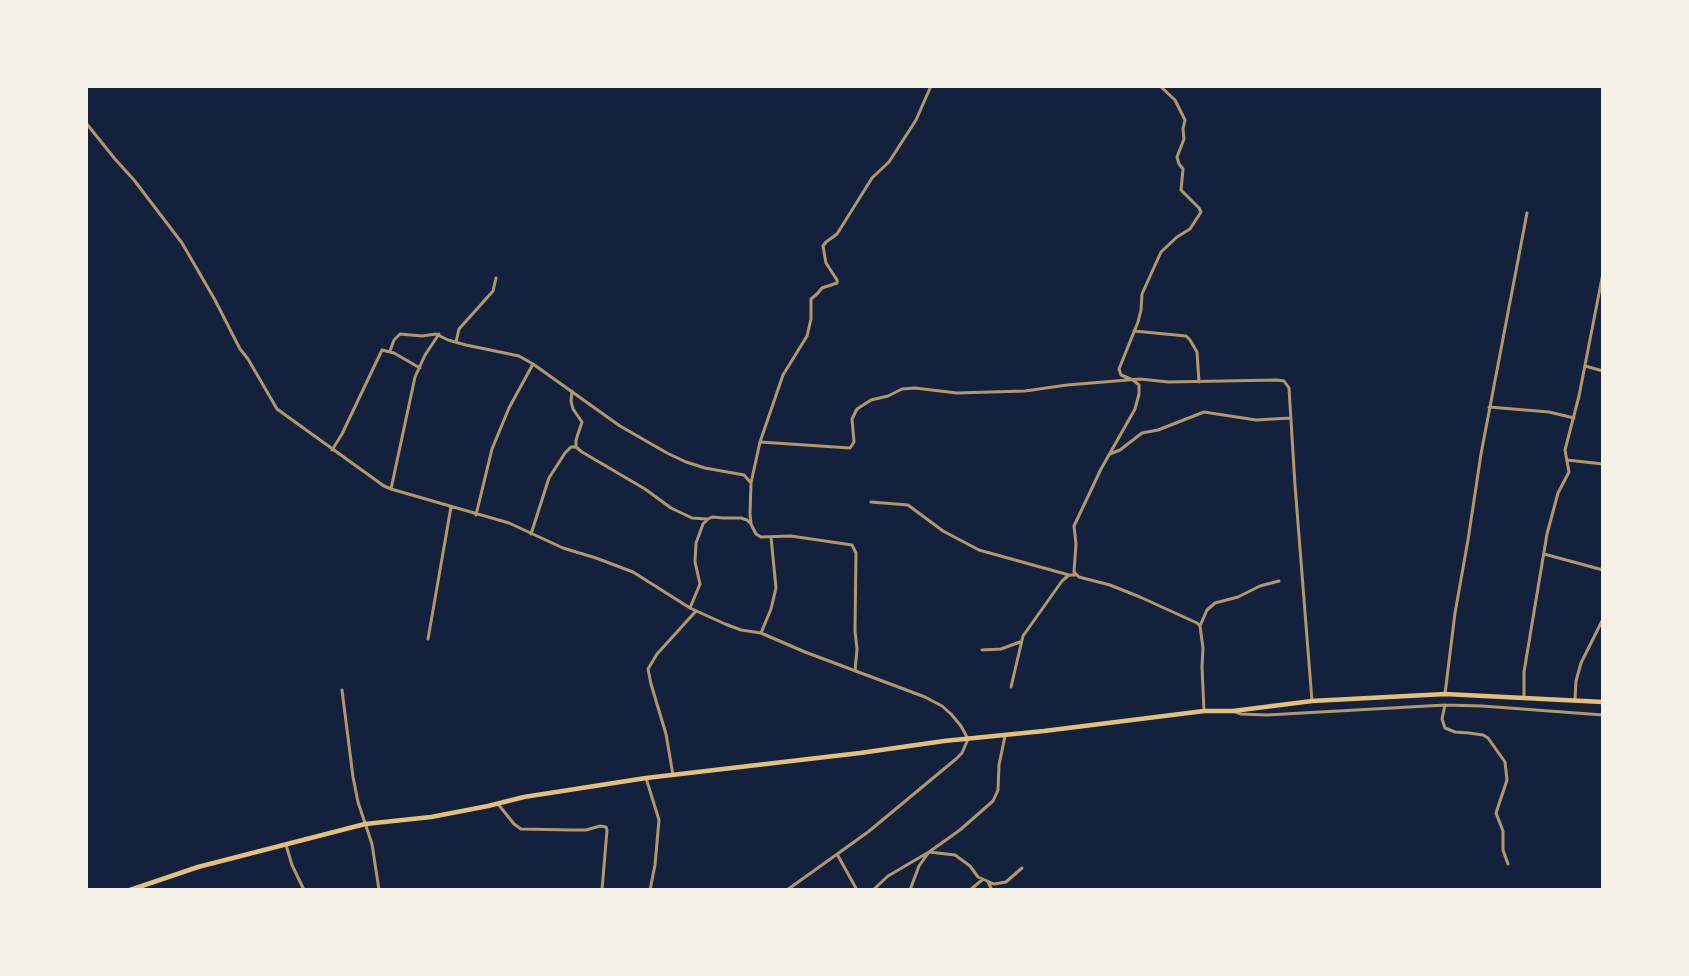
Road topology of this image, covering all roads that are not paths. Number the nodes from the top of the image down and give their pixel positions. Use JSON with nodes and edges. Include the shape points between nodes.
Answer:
{"nodes":[{"id":1,"x":931,"y":86,"type":"edge"},
{"id":2,"x":1160,"y":86,"type":"edge"},
{"id":3,"x":86,"y":123,"type":"edge"},
{"id":4,"x":1527,"y":213,"type":"dead end"},
{"id":5,"x":1603,"y":273,"type":"edge"},
{"id":6,"x":496,"y":278,"type":"dead end"},
{"id":7,"x":1134,"y":331,"type":"junction"},
{"id":8,"x":439,"y":334,"type":"junction"},
{"id":9,"x":456,"y":342,"type":"junction"},
{"id":10,"x":390,"y":352,"type":"junction"},
{"id":11,"x":533,"y":364,"type":"junction"},
{"id":12,"x":1584,"y":366,"type":"junction"},
{"id":13,"x":420,"y":368,"type":"junction"},
{"id":14,"x":1603,"y":371,"type":"edge"},
{"id":15,"x":1133,"y":380,"type":"junction"},
{"id":16,"x":1199,"y":382,"type":"junction"},
{"id":17,"x":572,"y":391,"type":"junction"},
{"id":18,"x":1489,"y":407,"type":"junction"},
{"id":19,"x":1291,"y":418,"type":"junction"},
{"id":20,"x":1574,"y":418,"type":"junction"},
{"id":21,"x":760,"y":442,"type":"junction"},
{"id":22,"x":576,"y":447,"type":"junction"},
{"id":23,"x":332,"y":450,"type":"junction"},
{"id":24,"x":1109,"y":454,"type":"junction"},
{"id":25,"x":1567,"y":460,"type":"junction"},
{"id":26,"x":1603,"y":464,"type":"edge"},
{"id":27,"x":751,"y":483,"type":"junction"},
{"id":28,"x":391,"y":489,"type":"junction"},
{"id":29,"x":871,"y":502,"type":"dead end"},
{"id":30,"x":451,"y":507,"type":"junction"},
{"id":31,"x":476,"y":515,"type":"junction"},
{"id":32,"x":708,"y":519,"type":"junction"},
{"id":33,"x":751,"y":524,"type":"junction"},
{"id":34,"x":531,"y":534,"type":"junction"},
{"id":35,"x":771,"y":537,"type":"junction"},
{"id":36,"x":1544,"y":554,"type":"junction"},
{"id":37,"x":1603,"y":570,"type":"edge"},
{"id":38,"x":1076,"y":575,"type":"junction"},
{"id":39,"x":1069,"y":576,"type":"junction"},
{"id":40,"x":1279,"y":581,"type":"dead end"},
{"id":41,"x":690,"y":608,"type":"junction"},
{"id":42,"x":696,"y":610,"type":"junction"},
{"id":43,"x":1603,"y":619,"type":"edge"},
{"id":44,"x":1200,"y":626,"type":"junction"},
{"id":45,"x":761,"y":633,"type":"junction"},
{"id":46,"x":428,"y":639,"type":"dead end"},
{"id":47,"x":1021,"y":642,"type":"junction"},
{"id":48,"x":982,"y":650,"type":"dead end"},
{"id":49,"x":855,"y":671,"type":"junction"},
{"id":50,"x":1011,"y":687,"type":"dead end"},
{"id":51,"x":342,"y":690,"type":"dead end"},
{"id":52,"x":1445,"y":694,"type":"junction"},
{"id":53,"x":1524,"y":697,"type":"junction"},
{"id":54,"x":1575,"y":700,"type":"junction"},
{"id":55,"x":1312,"y":701,"type":"junction"},
{"id":56,"x":1603,"y":702,"type":"edge"},
{"id":57,"x":1445,"y":705,"type":"junction"},
{"id":58,"x":1204,"y":711,"type":"junction"},
{"id":59,"x":1233,"y":711,"type":"junction"},
{"id":60,"x":1603,"y":715,"type":"edge"},
{"id":61,"x":1005,"y":736,"type":"junction"},
{"id":62,"x":968,"y":739,"type":"junction"},
{"id":63,"x":674,"y":775,"type":"junction"},
{"id":64,"x":646,"y":778,"type":"junction"},
{"id":65,"x":498,"y":804,"type":"junction"},
{"id":66,"x":365,"y":824,"type":"junction"},
{"id":67,"x":286,"y":845,"type":"junction"},
{"id":68,"x":929,"y":852,"type":"junction"},
{"id":69,"x":837,"y":854,"type":"junction"},
{"id":70,"x":1508,"y":864,"type":"dead end"},
{"id":71,"x":1022,"y":868,"type":"dead end"},
{"id":72,"x":982,"y":880,"type":"junction"},
{"id":73,"x":988,"y":882,"type":"junction"},
{"id":74,"x":130,"y":890,"type":"edge"},
{"id":75,"x":304,"y":890,"type":"edge"},
{"id":76,"x":379,"y":890,"type":"edge"},
{"id":77,"x":602,"y":890,"type":"edge"},
{"id":78,"x":650,"y":890,"type":"edge"},
{"id":79,"x":787,"y":890,"type":"edge"},
{"id":80,"x":857,"y":890,"type":"edge"},
{"id":81,"x":873,"y":890,"type":"edge"},
{"id":82,"x":910,"y":890,"type":"edge"},
{"id":83,"x":970,"y":890,"type":"edge"},
{"id":84,"x":992,"y":890,"type":"edge"}],
"edges":[{"from":1,"to":21,"type":"street","via":[[916,120],[889,162],[872,178],[837,234],[823,246],[826,263],[837,283],[822,288],[811,299],[807,336],[783,375]]},
{"from":2,"to":7,"type":"street","via":[[1175,100],[1185,120],[1184,139],[1177,157],[1184,170],[1180,187],[1201,212],[1190,229],[1177,236],[1158,257],[1142,294]]},
{"from":3,"to":23,"type":"street","via":[[182,243],[277,409]]},
{"from":4,"to":18,"type":"street"},
{"from":5,"to":12,"type":"street"},
{"from":6,"to":9,"type":"street","via":[[494,291],[460,329]]},
{"from":7,"to":15,"type":"street","via":[[1119,369],[1121,375]]},
{"from":7,"to":16,"type":"street","via":[[1186,336],[1197,352]]},
{"from":8,"to":9,"type":"street"},
{"from":8,"to":10,"type":"street","via":[[400,334]]},
{"from":8,"to":13,"type":"street"},
{"from":9,"to":11,"type":"street","via":[[519,356]]},
{"from":10,"to":13,"type":"street"},
{"from":10,"to":23,"type":"street","via":[[382,350]]},
{"from":11,"to":17,"type":"street"},
{"from":11,"to":31,"type":"street","via":[[508,408],[492,450]]},
{"from":12,"to":14,"type":"street"},
{"from":12,"to":20,"type":"street"},
{"from":13,"to":28,"type":"street","via":[[411,391]]},
{"from":15,"to":16,"type":"street"},
{"from":15,"to":21,"type":"street","via":[[1025,391],[956,393],[915,388],[902,390],[871,400],[857,409],[852,420],[854,442],[850,448]]},
{"from":15,"to":24,"type":"street","via":[[1139,387],[1135,409]]},
{"from":16,"to":19,"type":"street","via":[[1284,382],[1289,388]]},
{"from":17,"to":22,"type":"street","via":[[573,408],[582,422]]},
{"from":17,"to":27,"type":"street","via":[[620,426],[667,453],[705,468],[740,474]]},
{"from":18,"to":20,"type":"street","via":[[1549,412]]},
{"from":18,"to":52,"type":"street"},
{"from":19,"to":24,"type":"street","via":[[1256,420],[1204,412],[1142,433],[1120,450]]},
{"from":19,"to":55,"type":"street"},
{"from":20,"to":25,"type":"street","via":[[1565,450]]},
{"from":21,"to":27,"type":"street"},
{"from":22,"to":32,"type":"street","via":[[670,508],[692,518]]},
{"from":22,"to":34,"type":"street","via":[[565,453],[549,478]]},
{"from":23,"to":28,"type":"street"},
{"from":24,"to":38,"type":"street","via":[[1074,526]]},
{"from":25,"to":26,"type":"street"},
{"from":25,"to":36,"type":"street","via":[[1569,472],[1558,493]]},
{"from":27,"to":33,"type":"street"},
{"from":28,"to":30,"type":"street"},
{"from":29,"to":39,"type":"street","via":[[908,505],[979,550]]},
{"from":30,"to":31,"type":"street"},
{"from":30,"to":46,"type":"street"},
{"from":31,"to":34,"type":"street","via":[[509,523]]},
{"from":32,"to":33,"type":"street","via":[[741,518]]},
{"from":32,"to":41,"type":"street","via":[[696,543],[694,562],[700,584]]},
{"from":33,"to":35,"type":"street","via":[[761,538]]},
{"from":34,"to":41,"type":"street","via":[[633,572]]},
{"from":35,"to":45,"type":"street","via":[[776,588]]},
{"from":35,"to":49,"type":"street","via":[[791,536],[852,545],[854,548]]},
{"from":36,"to":37,"type":"street"},
{"from":36,"to":53,"type":"street","via":[[1531,620]]},
{"from":38,"to":39,"type":"street"},
{"from":38,"to":44,"type":"street","via":[[1140,597]]},
{"from":39,"to":47,"type":"street","via":[[1037,615]]},
{"from":40,"to":44,"type":"street","via":[[1215,603],[1207,610]]},
{"from":41,"to":42,"type":"street"},
{"from":42,"to":45,"type":"street","via":[[733,627]]},
{"from":42,"to":63,"type":"street","via":[[648,669]]},
{"from":43,"to":54,"type":"street","via":[[1581,662]]},
{"from":44,"to":58,"type":"street"},
{"from":45,"to":49,"type":"street"},
{"from":47,"to":48,"type":"street","via":[[1001,649]]},
{"from":47,"to":50,"type":"street"},
{"from":49,"to":62,"type":"street","via":[[935,701],[951,714]]},
{"from":51,"to":66,"type":"street","via":[[358,802]]},
{"from":52,"to":53,"type":"main road"},
{"from":52,"to":55,"type":"main road"},
{"from":53,"to":54,"type":"main road"},
{"from":54,"to":56,"type":"main road"},
{"from":55,"to":59,"type":"main road"},
{"from":57,"to":59,"type":"street","via":[[1267,715]]},
{"from":57,"to":60,"type":"street"},
{"from":57,"to":70,"type":"street","via":[[1442,719],[1445,728],[1483,735],[1492,742],[1505,762],[1507,780],[1496,813],[1503,831],[1503,850]]},
{"from":58,"to":59,"type":"main road"},
{"from":58,"to":61,"type":"main road"},
{"from":61,"to":62,"type":"main road"},
{"from":61,"to":68,"type":"street","via":[[993,801]]},
{"from":62,"to":63,"type":"main road"},
{"from":62,"to":69,"type":"street","via":[[962,753],[951,765]]},
{"from":63,"to":64,"type":"main road"},
{"from":64,"to":65,"type":"main road"},
{"from":64,"to":78,"type":"street","via":[[659,820]]},
{"from":65,"to":66,"type":"main road"},
{"from":65,"to":77,"type":"street","via":[[521,829],[586,830],[606,827]]},
{"from":66,"to":67,"type":"main road"},
{"from":66,"to":76,"type":"street","via":[[372,844]]},
{"from":67,"to":74,"type":"main road","via":[[198,867]]},
{"from":67,"to":75,"type":"street"},
{"from":68,"to":72,"type":"street","via":[[955,855]]},
{"from":68,"to":81,"type":"street","via":[[888,876]]},
{"from":68,"to":82,"type":"street","via":[[919,866]]},
{"from":69,"to":79,"type":"street"},
{"from":69,"to":80,"type":"street"},
{"from":71,"to":73,"type":"street","via":[[1006,882],[998,885]]},
{"from":72,"to":73,"type":"street"},
{"from":72,"to":83,"type":"street"},
{"from":73,"to":84,"type":"street"}]}
